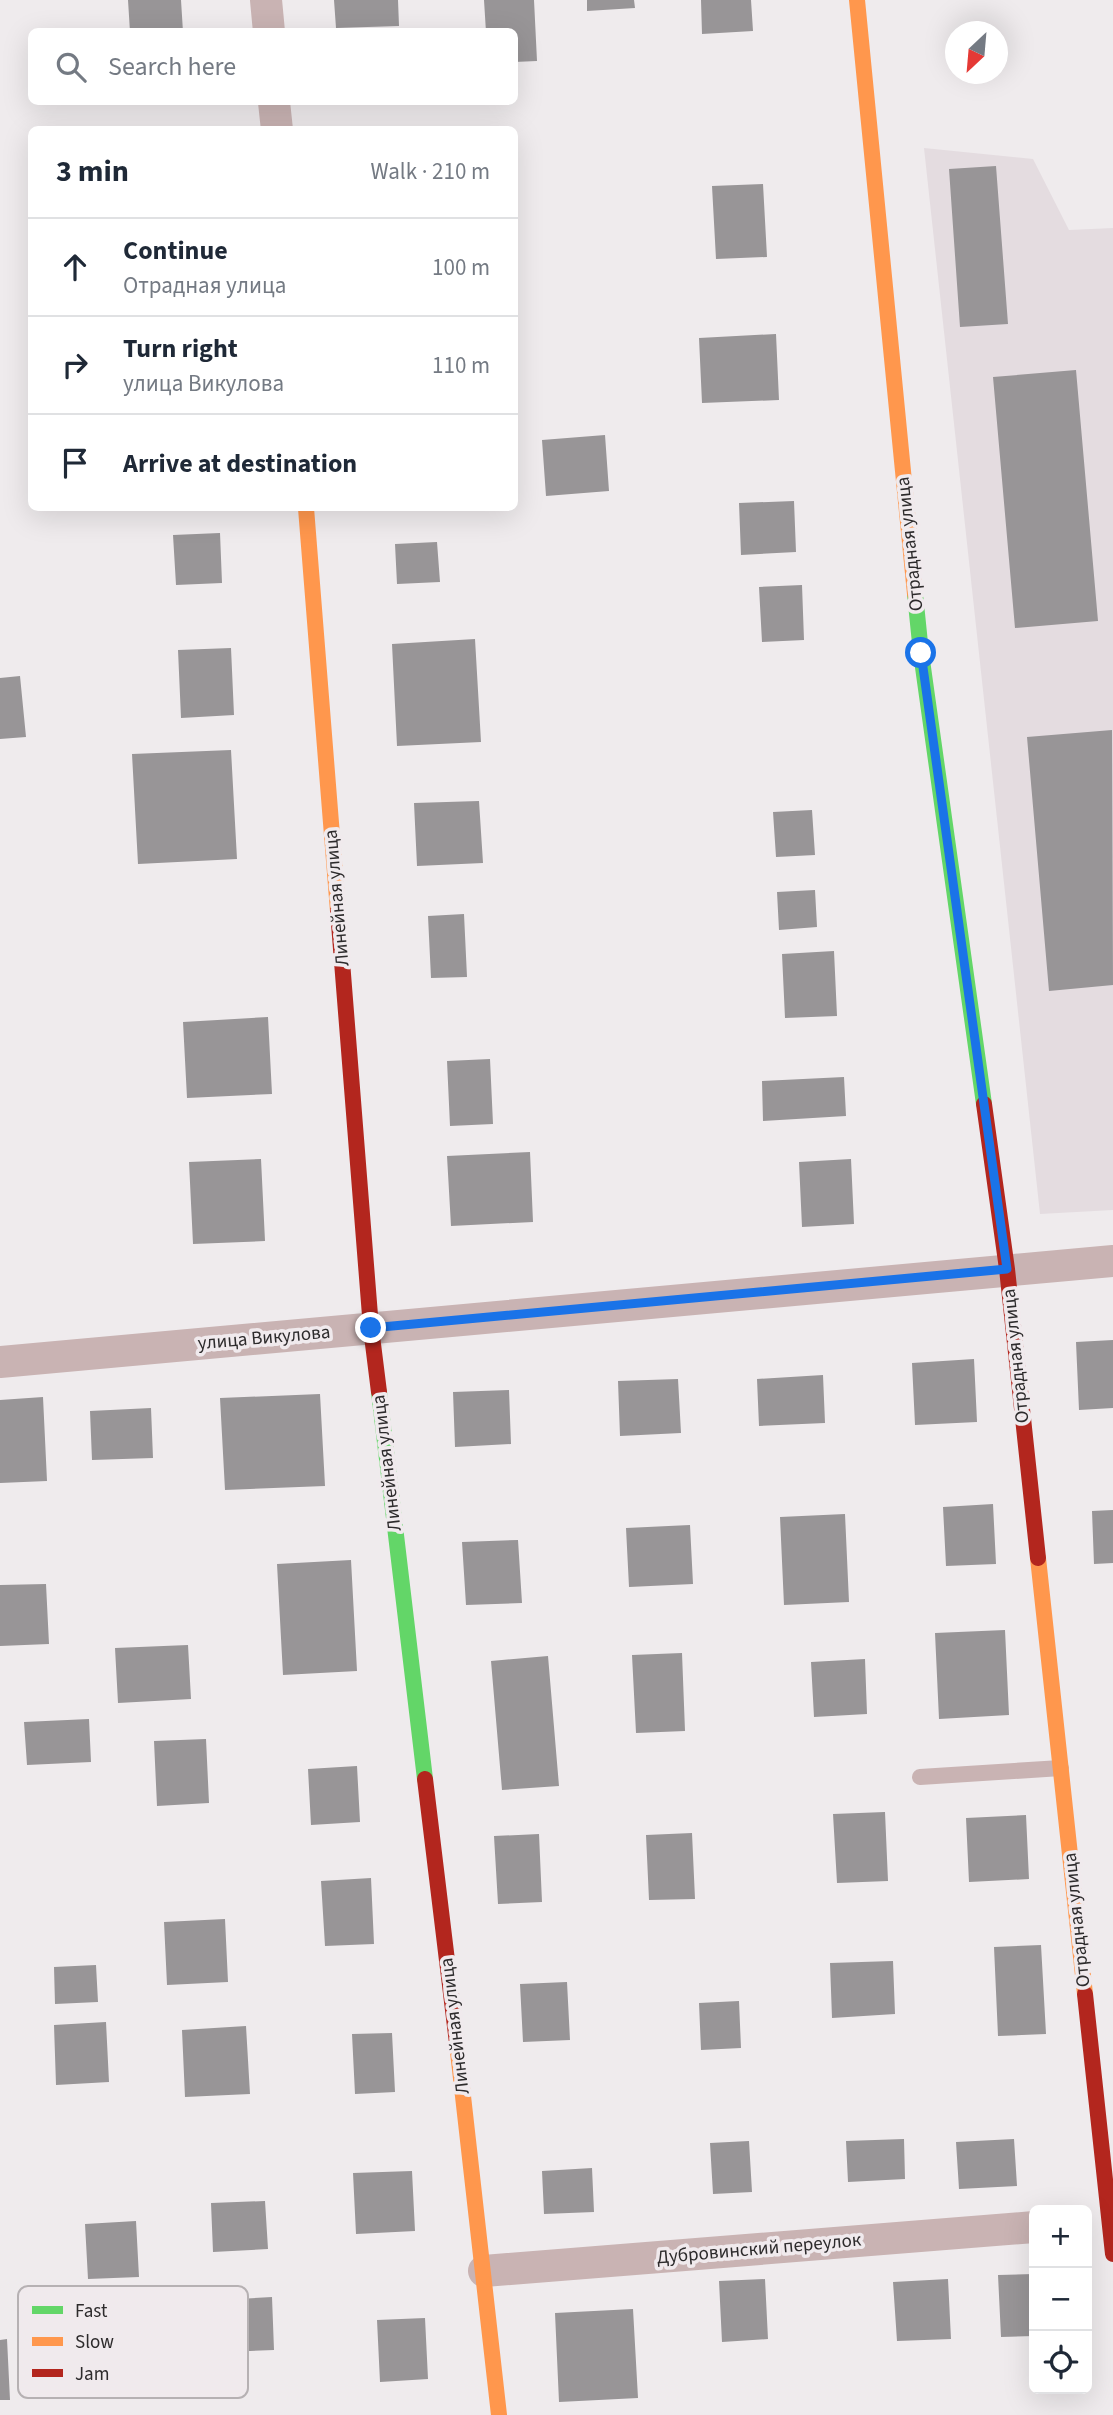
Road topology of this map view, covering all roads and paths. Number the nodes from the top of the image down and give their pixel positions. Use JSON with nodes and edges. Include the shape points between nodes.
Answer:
{"nodes":[{"id":1,"x":266,"y":0,"type":"edge"},
{"id":2,"x":857,"y":0,"type":"edge"},
{"id":3,"x":269,"y":28,"type":"edge"},
{"id":4,"x":274,"y":105,"type":"edge"},
{"id":5,"x":276,"y":126,"type":"edge"},
{"id":6,"x":306,"y":511,"type":"edge"},
{"id":7,"x":1113,"y":1261,"type":"edge"},
{"id":8,"x":1007,"y":1269,"type":"junction"},
{"id":9,"x":371,"y":1328,"type":"junction"},
{"id":10,"x":0,"y":1362,"type":"edge"},
{"id":11,"x":1061,"y":1768,"type":"junction"},
{"id":12,"x":920,"y":1777,"type":"dead end"},
{"id":13,"x":1103,"y":2222,"type":"edge"},
{"id":14,"x":1029,"y":2227,"type":"edge"},
{"id":15,"x":1113,"y":2254,"type":"edge"},
{"id":16,"x":484,"y":2270,"type":"junction"},
{"id":17,"x":499,"y":2415,"type":"edge"}],
"edges":[{"from":1,"to":3,"type":"street"},
{"from":2,"to":8,"type":"street","name":"Отрадная улица","via":[[921,653]]},
{"from":4,"to":5,"type":"street"},
{"from":6,"to":9,"type":"street","name":"Линейная улица"},
{"from":7,"to":8,"type":"street","name":"улица Викулова"},
{"from":8,"to":9,"type":"street","name":"улица Викулова"},
{"from":8,"to":11,"type":"street","name":"Отрадная улица"},
{"from":9,"to":10,"type":"street","name":"улица Викулова"},
{"from":9,"to":16,"type":"street","name":"Линейная улица"},
{"from":11,"to":12,"type":"lane"},
{"from":11,"to":13,"type":"street","name":"Отрадная улица"},
{"from":13,"to":15,"type":"street","name":"Отрадная улица"},
{"from":14,"to":16,"type":"street","name":"Дубровинский переулок"},
{"from":16,"to":17,"type":"street","name":"Линейная улица"}]}
